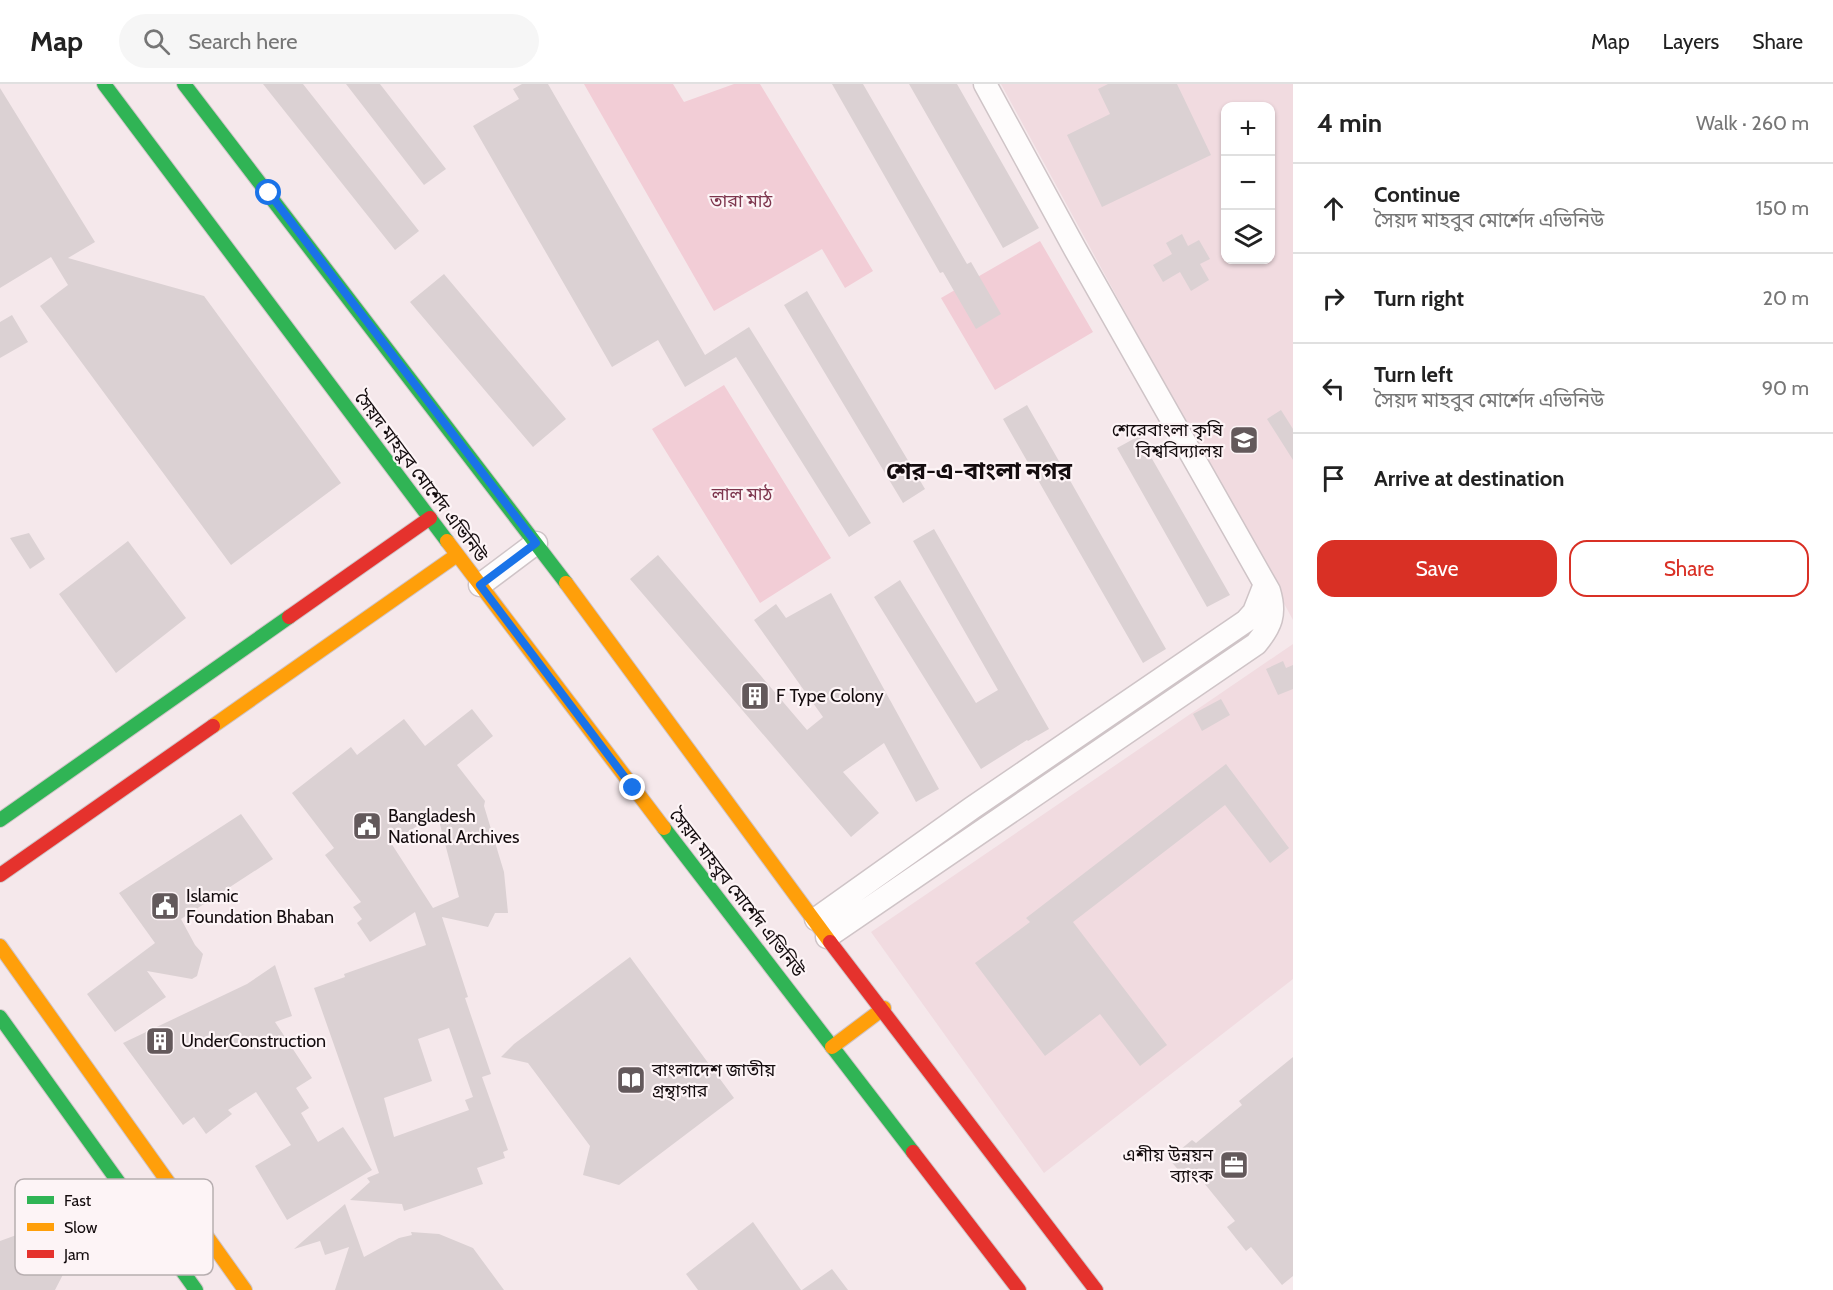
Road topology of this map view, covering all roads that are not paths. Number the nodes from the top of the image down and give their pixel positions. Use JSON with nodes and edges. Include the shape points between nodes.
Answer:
{"nodes":[{"id":1,"x":104,"y":84,"type":"edge"},
{"id":2,"x":184,"y":84,"type":"edge"},
{"id":3,"x":985,"y":84,"type":"edge"},
{"id":4,"x":430,"y":518,"type":"junction"},
{"id":5,"x":536,"y":543,"type":"junction"},
{"id":6,"x":457,"y":555,"type":"junction"},
{"id":7,"x":480,"y":585,"type":"junction"},
{"id":8,"x":0,"y":820,"type":"edge"},
{"id":9,"x":0,"y":875,"type":"edge"},
{"id":10,"x":821,"y":928,"type":"junction"},
{"id":11,"x":0,"y":946,"type":"edge"},
{"id":12,"x":884,"y":1008,"type":"junction"},
{"id":13,"x":0,"y":1017,"type":"edge"},
{"id":14,"x":832,"y":1047,"type":"junction"},
{"id":15,"x":121,"y":1179,"type":"edge"},
{"id":16,"x":161,"y":1179,"type":"edge"},
{"id":17,"x":213,"y":1252,"type":"edge"},
{"id":18,"x":189,"y":1275,"type":"edge"},
{"id":19,"x":196,"y":1290,"type":"edge"},
{"id":20,"x":245,"y":1290,"type":"edge"},
{"id":21,"x":1019,"y":1290,"type":"edge"},
{"id":22,"x":1096,"y":1290,"type":"edge"}],
"edges":[{"from":1,"to":4,"type":"main road","name":"সৈয়দ মাহবুব মোর্শেদ এভিনিউ"},
{"from":2,"to":5,"type":"main road"},
{"from":3,"to":10,"type":"street","via":[[1265,584],[1274,607],[1271,625],[1256,644],[1046,772]]},
{"from":4,"to":6,"type":"main road","name":"সৈয়দ মাহবুব মোর্শেদ এভিনিউ"},
{"from":4,"to":8,"type":"main road","via":[[411,538]]},
{"from":5,"to":7,"type":"street"},
{"from":5,"to":10,"type":"main road"},
{"from":6,"to":7,"type":"main road","name":"সৈয়দ মাহবুব মোর্শেদ এভিনিউ"},
{"from":6,"to":9,"type":"main road","via":[[431,566]]},
{"from":7,"to":14,"type":"main road","name":"সৈয়দ মাহবুব মোর্শেদ এভিনিউ"},
{"from":10,"to":12,"type":"main road"},
{"from":11,"to":16,"type":"main road"},
{"from":12,"to":14,"type":"main road"},
{"from":12,"to":22,"type":"main road"},
{"from":13,"to":15,"type":"main road"},
{"from":14,"to":21,"type":"main road","name":"সৈয়দ মাহবুব মোর্শেদ এভিনিউ"},
{"from":17,"to":20,"type":"main road"},
{"from":18,"to":19,"type":"main road"}]}
